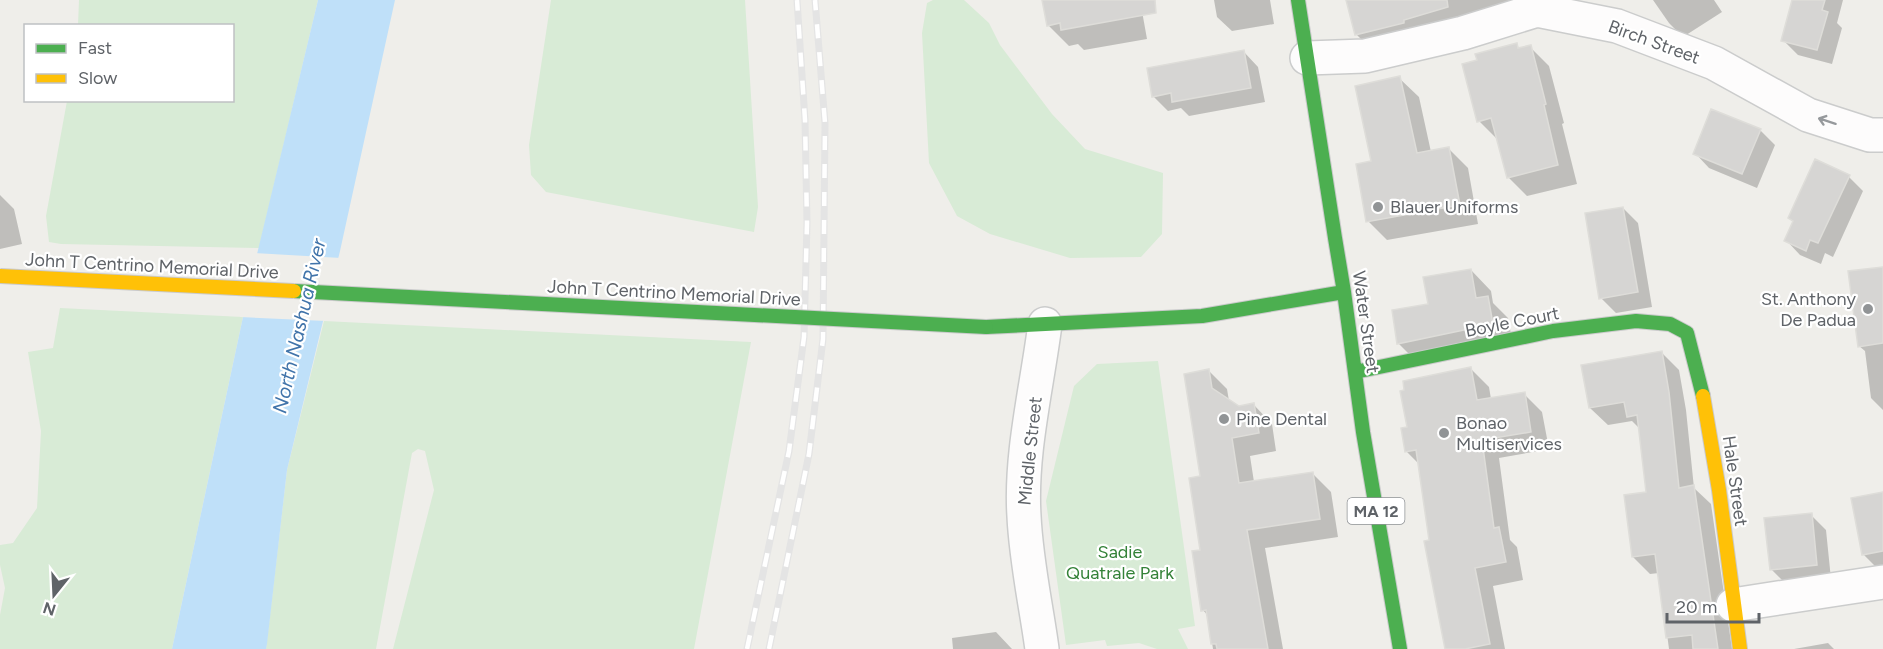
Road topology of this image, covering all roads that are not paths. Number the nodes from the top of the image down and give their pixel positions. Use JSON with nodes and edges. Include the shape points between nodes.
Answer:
{"nodes":[{"id":1,"x":1298,"y":0,"type":"edge"},
{"id":2,"x":1544,"y":3,"type":"edge"},
{"id":3,"x":1307,"y":58,"type":"junction"},
{"id":4,"x":1883,"y":135,"type":"edge"},
{"id":5,"x":0,"y":276,"type":"edge"},
{"id":6,"x":1344,"y":292,"type":"junction"},
{"id":7,"x":1045,"y":324,"type":"junction"},
{"id":8,"x":1677,"y":327,"type":"joint"},
{"id":9,"x":1355,"y":372,"type":"junction"},
{"id":10,"x":1883,"y":582,"type":"edge"},
{"id":11,"x":1733,"y":605,"type":"junction"},
{"id":12,"x":1042,"y":649,"type":"edge"},
{"id":13,"x":1400,"y":649,"type":"edge"},
{"id":14,"x":1740,"y":649,"type":"edge"}],
"edges":[{"from":1,"to":3,"type":"main road","name":"Water Street","number":"MA 12"},
{"from":2,"to":3,"type":"street","name":"Birch Street","via":[[1464,33],[1365,56]]},
{"from":4,"to":2,"type":"street","name":"Birch Street","one_way":true,"via":[[1870,135],[1808,115],[1714,63]]},
{"from":3,"to":6,"type":"main road","name":"Water Street","number":"MA 12"},
{"from":5,"to":7,"type":"main road","name":"John T Centrino Memorial Drive","bridge":true,"via":[[986,327]]},
{"from":6,"to":7,"type":"main road","name":"John T Centrino Memorial Drive","via":[[1203,316]]},
{"from":6,"to":9,"type":"main road","name":"Water Street","number":"MA 12"},
{"from":7,"to":12,"type":"street","name":"Middle Street","via":[[1024,490],[1026,543]]},
{"from":8,"to":9,"type":"main road","name":"Boyle Court","via":[[1636,321],[1553,331]]},
{"from":8,"to":11,"type":"main road","name":"Hale Street","via":[[1687,333],[1699,373],[1717,472]]},
{"from":9,"to":13,"type":"main road","name":"Water Street","number":"MA 12"},
{"from":10,"to":11,"type":"street"},
{"from":11,"to":14,"type":"main road","name":"Hale Street"}]}
